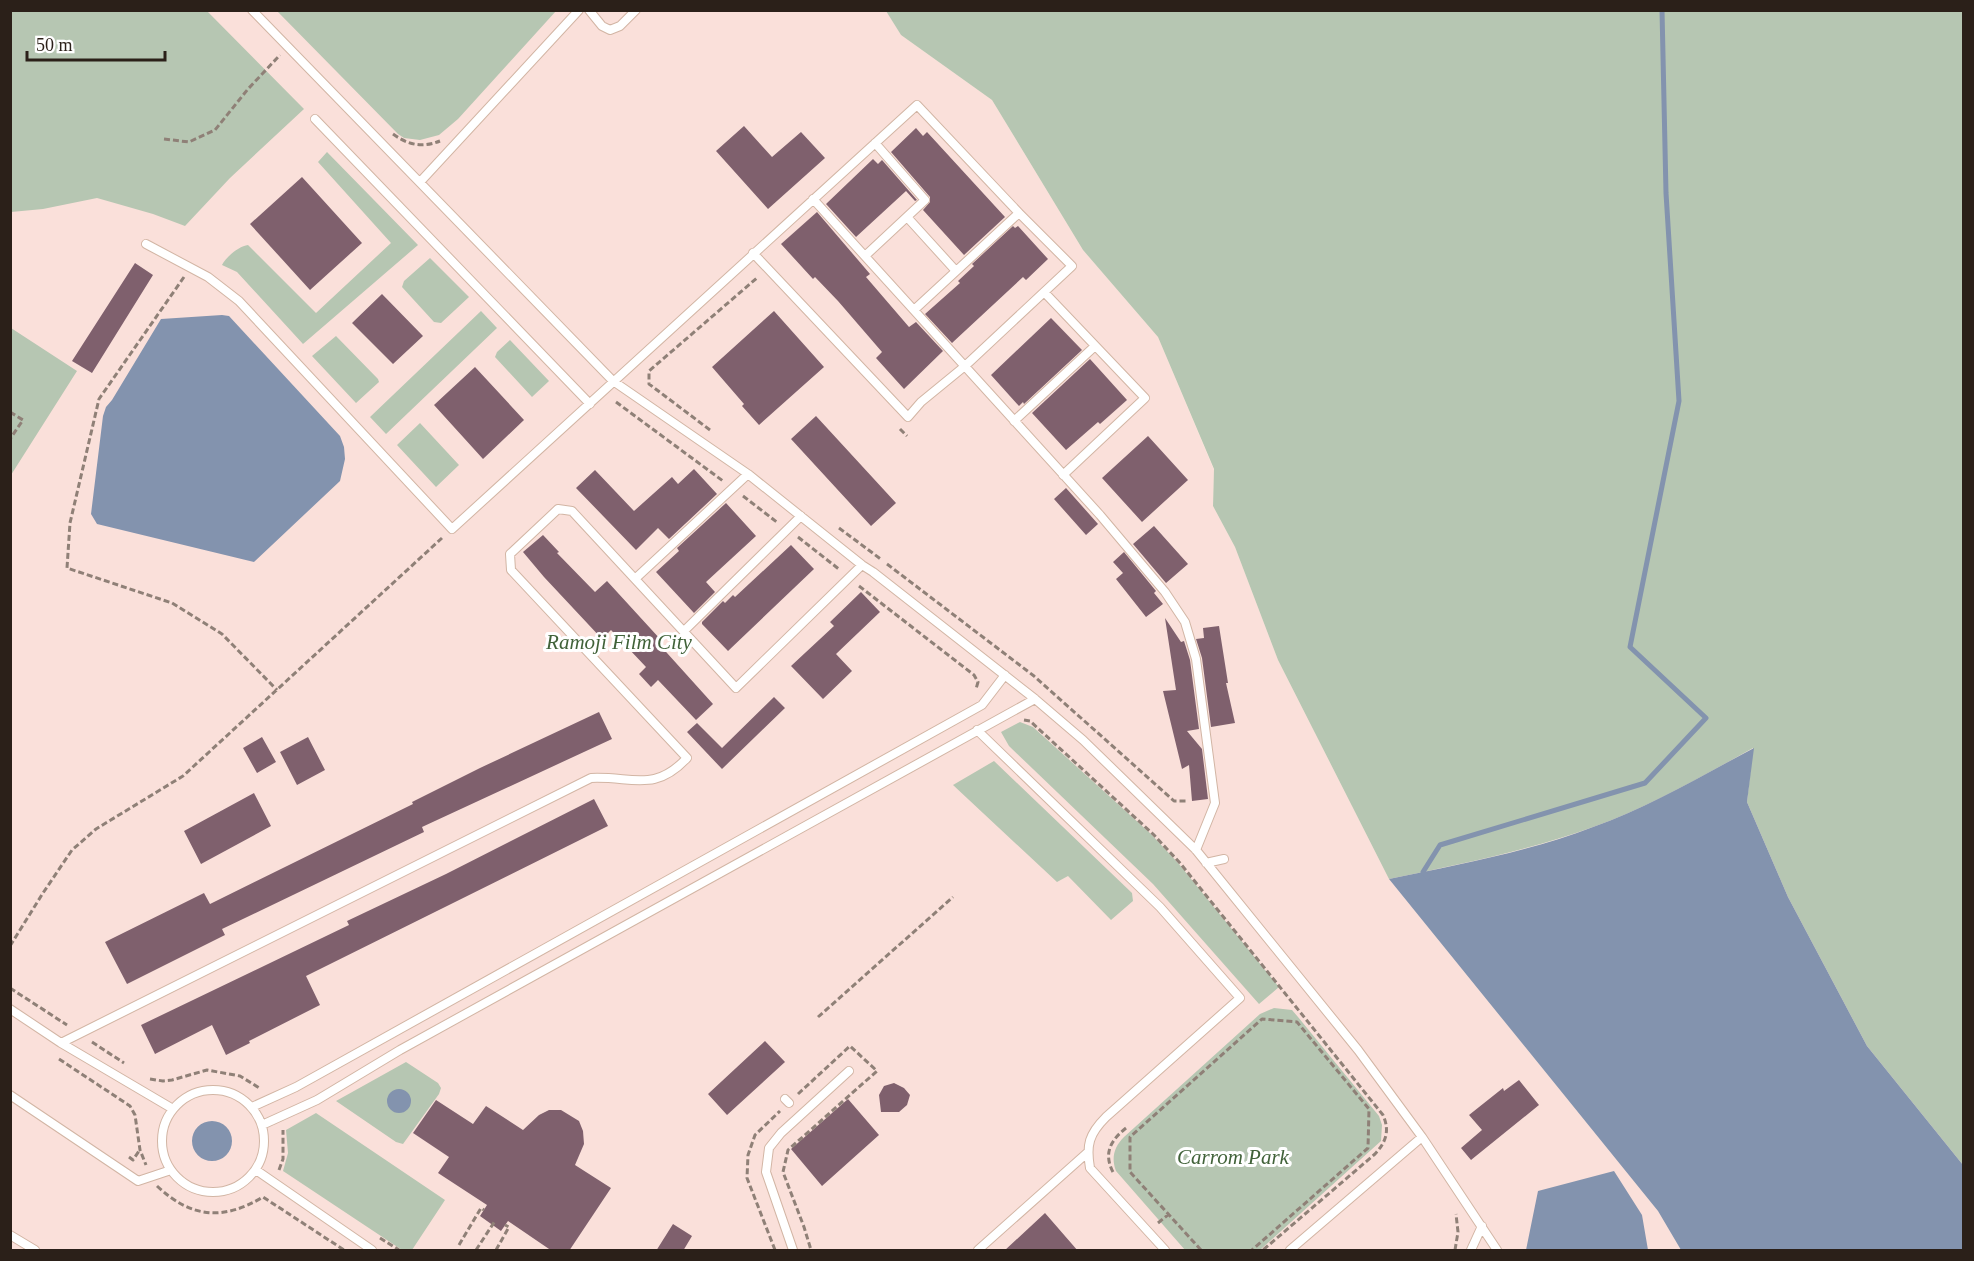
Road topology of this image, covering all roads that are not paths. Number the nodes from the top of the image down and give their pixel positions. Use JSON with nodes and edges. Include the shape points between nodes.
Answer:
{"nodes":[{"id":1,"x":252,"y":10,"type":"edge"},
{"id":2,"x":579,"y":10,"type":"edge"},
{"id":3,"x":589,"y":10,"type":"edge"},
{"id":4,"x":636,"y":10,"type":"edge"},
{"id":5,"x":315,"y":119,"type":"dead end"},
{"id":6,"x":875,"y":143,"type":"junction"},
{"id":7,"x":420,"y":182,"type":"junction"},
{"id":8,"x":813,"y":199,"type":"junction"},
{"id":9,"x":1019,"y":213,"type":"junction"},
{"id":10,"x":907,"y":217,"type":"junction"},
{"id":11,"x":147,"y":244,"type":"dead end"},
{"id":12,"x":753,"y":253,"type":"junction"},
{"id":13,"x":865,"y":256,"type":"junction"},
{"id":14,"x":956,"y":271,"type":"junction"},
{"id":15,"x":1044,"y":292,"type":"junction"},
{"id":16,"x":914,"y":310,"type":"junction"},
{"id":17,"x":1095,"y":346,"type":"junction"},
{"id":18,"x":965,"y":366,"type":"junction"},
{"id":19,"x":614,"y":381,"type":"junction"},
{"id":20,"x":590,"y":404,"type":"junction"},
{"id":21,"x":1014,"y":421,"type":"junction"},
{"id":22,"x":748,"y":474,"type":"junction"},
{"id":23,"x":1063,"y":475,"type":"junction"},
{"id":24,"x":801,"y":516,"type":"junction"},
{"id":25,"x":862,"y":565,"type":"junction"},
{"id":26,"x":636,"y":578,"type":"junction"},
{"id":27,"x":684,"y":631,"type":"junction"},
{"id":28,"x":1005,"y":675,"type":"junction"},
{"id":29,"x":1035,"y":699,"type":"junction"},
{"id":30,"x":976,"y":730,"type":"junction"},
{"id":31,"x":1196,"y":850,"type":"junction"},
{"id":32,"x":1224,"y":859,"type":"dead end"},
{"id":33,"x":1206,"y":863,"type":"junction"},
{"id":34,"x":10,"y":1009,"type":"edge"},
{"id":35,"x":61,"y":1043,"type":"junction"},
{"id":36,"x":849,"y":1071,"type":"dead end"},
{"id":37,"x":10,"y":1095,"type":"edge"},
{"id":38,"x":252,"y":1107,"type":"junction"},
{"id":39,"x":173,"y":1109,"type":"junction"},
{"id":40,"x":262,"y":1125,"type":"junction"},
{"id":41,"x":1422,"y":1137,"type":"junction"},
{"id":42,"x":1088,"y":1153,"type":"junction"},
{"id":43,"x":171,"y":1170,"type":"junction"},
{"id":44,"x":256,"y":1170,"type":"junction"},
{"id":45,"x":1482,"y":1226,"type":"junction"},
{"id":46,"x":10,"y":1234,"type":"edge"},
{"id":47,"x":35,"y":1251,"type":"edge"},
{"id":48,"x":372,"y":1251,"type":"edge"},
{"id":49,"x":793,"y":1251,"type":"edge"},
{"id":50,"x":978,"y":1251,"type":"edge"},
{"id":51,"x":1165,"y":1251,"type":"edge"},
{"id":52,"x":1290,"y":1251,"type":"edge"},
{"id":53,"x":1471,"y":1251,"type":"edge"},
{"id":54,"x":1497,"y":1251,"type":"edge"}],
"edges":[{"from":1,"to":7,"type":"lane"},
{"from":2,"to":7,"type":"lane"},
{"from":3,"to":4,"type":"lane","via":[[610,30]]},
{"from":5,"to":20,"type":"lane"},
{"from":6,"to":8,"type":"lane"},
{"from":6,"to":9,"type":"lane","via":[[917,105]]},
{"from":6,"to":10,"type":"lane","via":[[925,200]]},
{"from":7,"to":19,"type":"lane"},
{"from":8,"to":12,"type":"lane"},
{"from":8,"to":13,"type":"lane"},
{"from":9,"to":14,"type":"lane"},
{"from":9,"to":15,"type":"lane","via":[[1072,266]]},
{"from":10,"to":13,"type":"lane"},
{"from":10,"to":14,"type":"lane"},
{"from":11,"to":20,"type":"lane","via":[[208,277],[239,301],[452,529]]},
{"from":12,"to":18,"type":"lane","via":[[908,417]]},
{"from":12,"to":19,"type":"lane"},
{"from":13,"to":16,"type":"lane"},
{"from":14,"to":16,"type":"lane"},
{"from":15,"to":17,"type":"lane"},
{"from":15,"to":18,"type":"lane"},
{"from":16,"to":18,"type":"lane"},
{"from":17,"to":21,"type":"lane"},
{"from":17,"to":23,"type":"lane","via":[[1145,398]]},
{"from":18,"to":21,"type":"lane"},
{"from":19,"to":20,"type":"lane"},
{"from":19,"to":22,"type":"lane"},
{"from":21,"to":23,"type":"lane"},
{"from":22,"to":24,"type":"lane"},
{"from":22,"to":26,"type":"lane"},
{"from":23,"to":31,"type":"lane","via":[[1165,592],[1185,622],[1196,659],[1215,803]]},
{"from":24,"to":25,"type":"lane"},
{"from":24,"to":27,"type":"lane"},
{"from":25,"to":27,"type":"lane","via":[[736,688]]},
{"from":25,"to":28,"type":"lane"},
{"from":26,"to":27,"type":"lane"},
{"from":26,"to":35,"type":"lane","via":[[572,511],[558,509],[510,554],[511,570],[687,758],[677,769],[647,781],[591,778]]},
{"from":28,"to":29,"type":"lane"},
{"from":28,"to":38,"type":"lane","via":[[982,705],[296,1087]]},
{"from":29,"to":30,"type":"lane"},
{"from":29,"to":31,"type":"lane"},
{"from":30,"to":40,"type":"lane","via":[[317,1100]]},
{"from":30,"to":42,"type":"lane","via":[[1160,907],[1240,998],[1094,1129]]},
{"from":31,"to":33,"type":"lane"},
{"from":32,"to":33,"type":"lane"},
{"from":33,"to":41,"type":"lane","via":[[1358,1050]]},
{"from":34,"to":35,"type":"lane"},
{"from":35,"to":39,"type":"lane"},
{"from":36,"to":49,"type":"lane","via":[[781,1133],[770,1148],[766,1172]]},
{"from":37,"to":43,"type":"lane","via":[[138,1181]]},
{"from":38,"to":39,"type":"lane","via":[[236,1095],[209,1090],[183,1099]]},
{"from":38,"to":40,"type":"lane"},
{"from":39,"to":43,"type":"lane","via":[[162,1139]]},
{"from":40,"to":44,"type":"lane","via":[[264,1148]]},
{"from":41,"to":45,"type":"lane"},
{"from":41,"to":52,"type":"lane"},
{"from":42,"to":50,"type":"lane"},
{"from":42,"to":51,"type":"lane","via":[[1090,1168]]},
{"from":43,"to":44,"type":"lane","via":[[197,1190],[213,1192],[244,1182]]},
{"from":44,"to":48,"type":"lane"},
{"from":45,"to":53,"type":"lane"},
{"from":45,"to":54,"type":"lane"},
{"from":46,"to":47,"type":"lane"}]}
